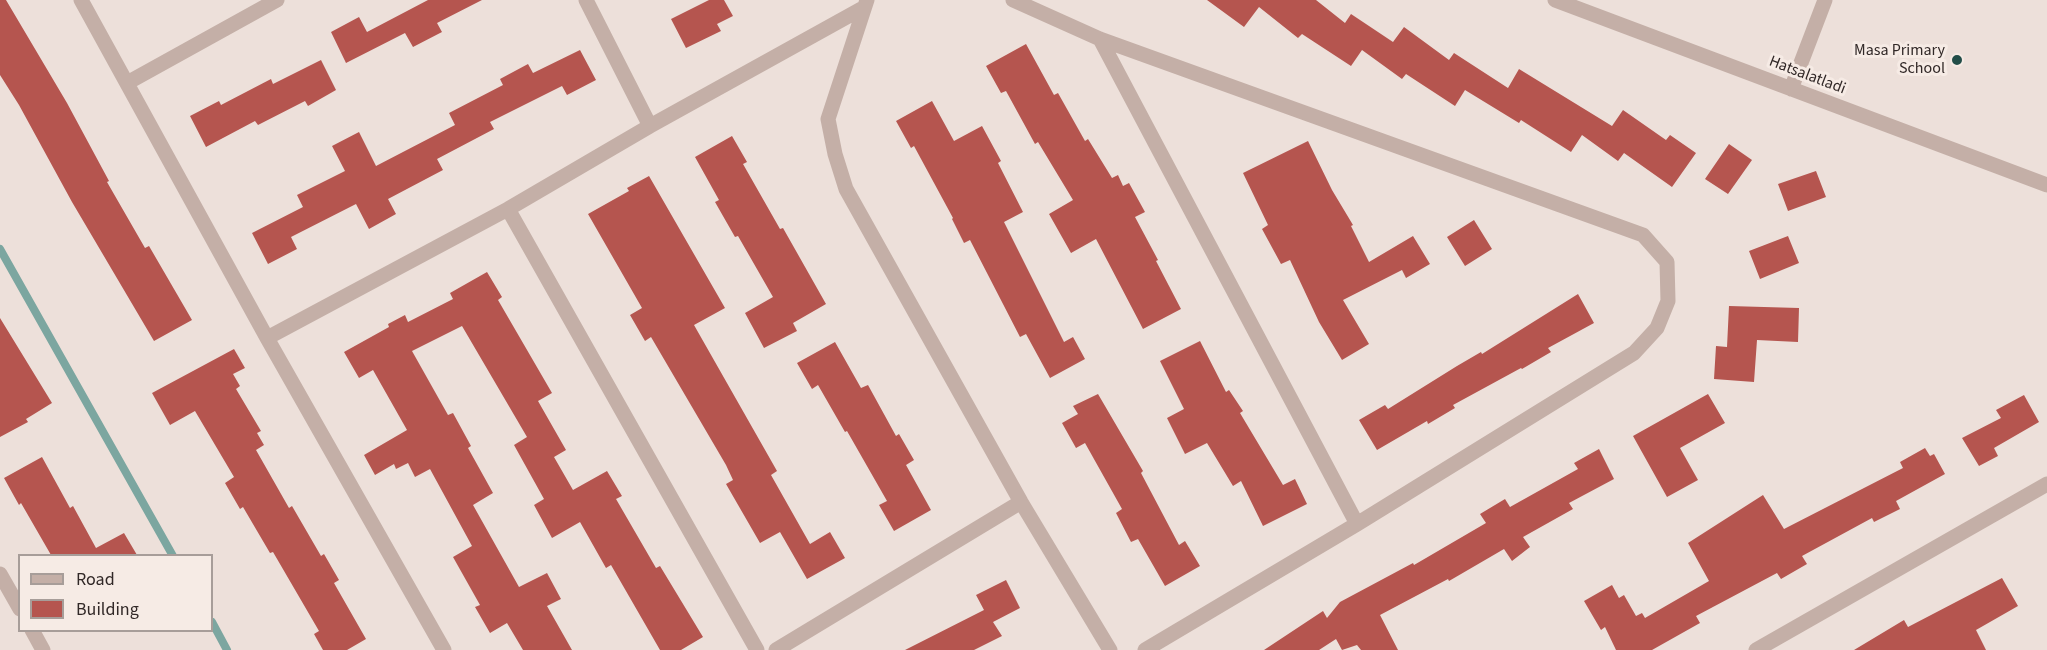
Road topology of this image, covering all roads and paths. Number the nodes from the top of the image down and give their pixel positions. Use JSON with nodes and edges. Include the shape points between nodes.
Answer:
{"nodes":[{"id":1,"x":81,"y":0,"type":"edge"},
{"id":2,"x":277,"y":0,"type":"edge"},
{"id":3,"x":586,"y":0,"type":"edge"},
{"id":4,"x":1013,"y":0,"type":"edge"},
{"id":5,"x":1555,"y":0,"type":"edge"},
{"id":6,"x":1825,"y":0,"type":"edge"},
{"id":7,"x":865,"y":4,"type":"edge"},
{"id":8,"x":1101,"y":39,"type":"junction"},
{"id":9,"x":127,"y":82,"type":"junction"},
{"id":10,"x":1791,"y":89,"type":"junction"},
{"id":11,"x":650,"y":126,"type":"junction"},
{"id":12,"x":2047,"y":185,"type":"edge"},
{"id":13,"x":508,"y":209,"type":"junction"},
{"id":14,"x":267,"y":338,"type":"junction"},
{"id":15,"x":2047,"y":484,"type":"edge"},
{"id":16,"x":1021,"y":502,"type":"junction"},
{"id":17,"x":1357,"y":524,"type":"junction"},
{"id":18,"x":0,"y":574,"type":"edge"},
{"id":19,"x":18,"y":606,"type":"edge"},
{"id":20,"x":33,"y":632,"type":"edge"},
{"id":21,"x":43,"y":650,"type":"edge"},
{"id":22,"x":444,"y":650,"type":"edge"},
{"id":23,"x":757,"y":650,"type":"edge"},
{"id":24,"x":776,"y":650,"type":"edge"},
{"id":25,"x":1110,"y":650,"type":"edge"},
{"id":26,"x":1145,"y":650,"type":"edge"},
{"id":27,"x":1755,"y":650,"type":"edge"}],
"edges":[{"from":1,"to":9,"type":"street"},
{"from":2,"to":9,"type":"street"},
{"from":3,"to":11,"type":"street"},
{"from":4,"to":8,"type":"street"},
{"from":5,"to":10,"type":"street","name":"Hatsalatladi"},
{"from":6,"to":10,"type":"street"},
{"from":7,"to":11,"type":"street"},
{"from":7,"to":16,"type":"street","via":[[828,119],[846,189]]},
{"from":8,"to":17,"type":"street"},
{"from":8,"to":17,"type":"street","via":[[1643,235],[1667,262],[1668,301],[1658,328],[1634,353]]},
{"from":9,"to":14,"type":"street"},
{"from":10,"to":12,"type":"street","name":"Hatsalatladi"},
{"from":11,"to":13,"type":"street"},
{"from":13,"to":14,"type":"street"},
{"from":13,"to":23,"type":"street"},
{"from":14,"to":22,"type":"street"},
{"from":15,"to":27,"type":"street"},
{"from":16,"to":24,"type":"street"},
{"from":16,"to":25,"type":"street"},
{"from":17,"to":26,"type":"street"},
{"from":18,"to":19,"type":"street"},
{"from":20,"to":21,"type":"street"}]}
